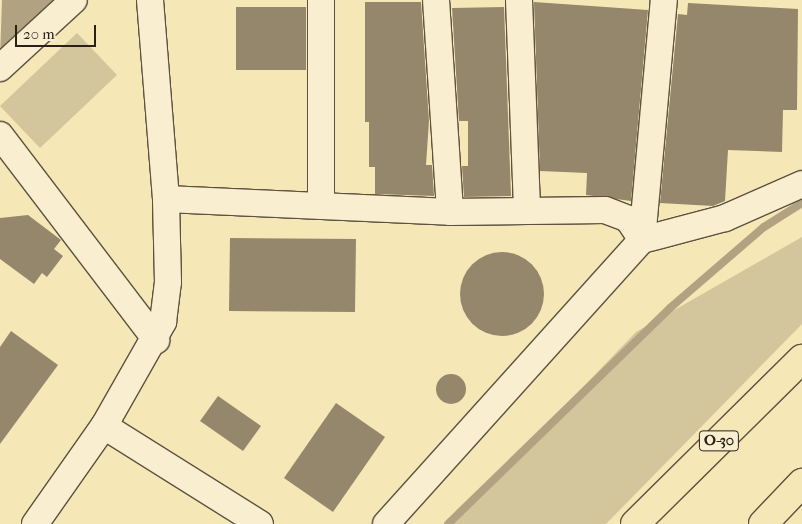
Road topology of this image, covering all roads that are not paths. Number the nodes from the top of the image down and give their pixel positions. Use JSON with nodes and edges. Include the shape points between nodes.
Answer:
{"nodes":[{"id":1,"x":74,"y":0,"type":"edge"},
{"id":2,"x":150,"y":0,"type":"edge"},
{"id":3,"x":321,"y":0,"type":"edge"},
{"id":4,"x":436,"y":0,"type":"edge"},
{"id":5,"x":518,"y":0,"type":"edge"},
{"id":6,"x":664,"y":0,"type":"edge"},
{"id":7,"x":0,"y":68,"type":"edge"},
{"id":8,"x":0,"y":135,"type":"edge"},
{"id":9,"x":802,"y":176,"type":"edge"},
{"id":10,"x":166,"y":199,"type":"junction"},
{"id":11,"x":321,"y":206,"type":"junction"},
{"id":12,"x":527,"y":211,"type":"junction"},
{"id":13,"x":450,"y":212,"type":"junction"},
{"id":14,"x":642,"y":240,"type":"junction"},
{"id":15,"x":156,"y":340,"type":"junction"},
{"id":16,"x":802,"y":359,"type":"edge"},
{"id":17,"x":104,"y":426,"type":"junction"},
{"id":18,"x":802,"y":483,"type":"edge"},
{"id":19,"x":35,"y":524,"type":"edge"},
{"id":20,"x":260,"y":524,"type":"edge"},
{"id":21,"x":386,"y":524,"type":"edge"},
{"id":22,"x":636,"y":524,"type":"edge"},
{"id":23,"x":763,"y":524,"type":"edge"}],
"edges":[{"from":1,"to":7,"type":"street"},
{"from":2,"to":10,"type":"street"},
{"from":3,"to":11,"type":"street"},
{"from":4,"to":13,"type":"street"},
{"from":5,"to":12,"type":"street"},
{"from":6,"to":14,"type":"street"},
{"from":8,"to":15,"type":"street"},
{"from":9,"to":14,"type":"street","via":[[724,218]]},
{"from":10,"to":11,"type":"street"},
{"from":10,"to":15,"type":"street","via":[[168,282]]},
{"from":11,"to":13,"type":"street"},
{"from":12,"to":13,"type":"street"},
{"from":12,"to":14,"type":"street","via":[[604,210],[628,218]]},
{"from":14,"to":21,"type":"street"},
{"from":15,"to":17,"type":"street"},
{"from":16,"to":22,"type":"highway","number":"O-30"},
{"from":17,"to":19,"type":"street"},
{"from":17,"to":20,"type":"street"},
{"from":18,"to":23,"type":"highway"}]}
